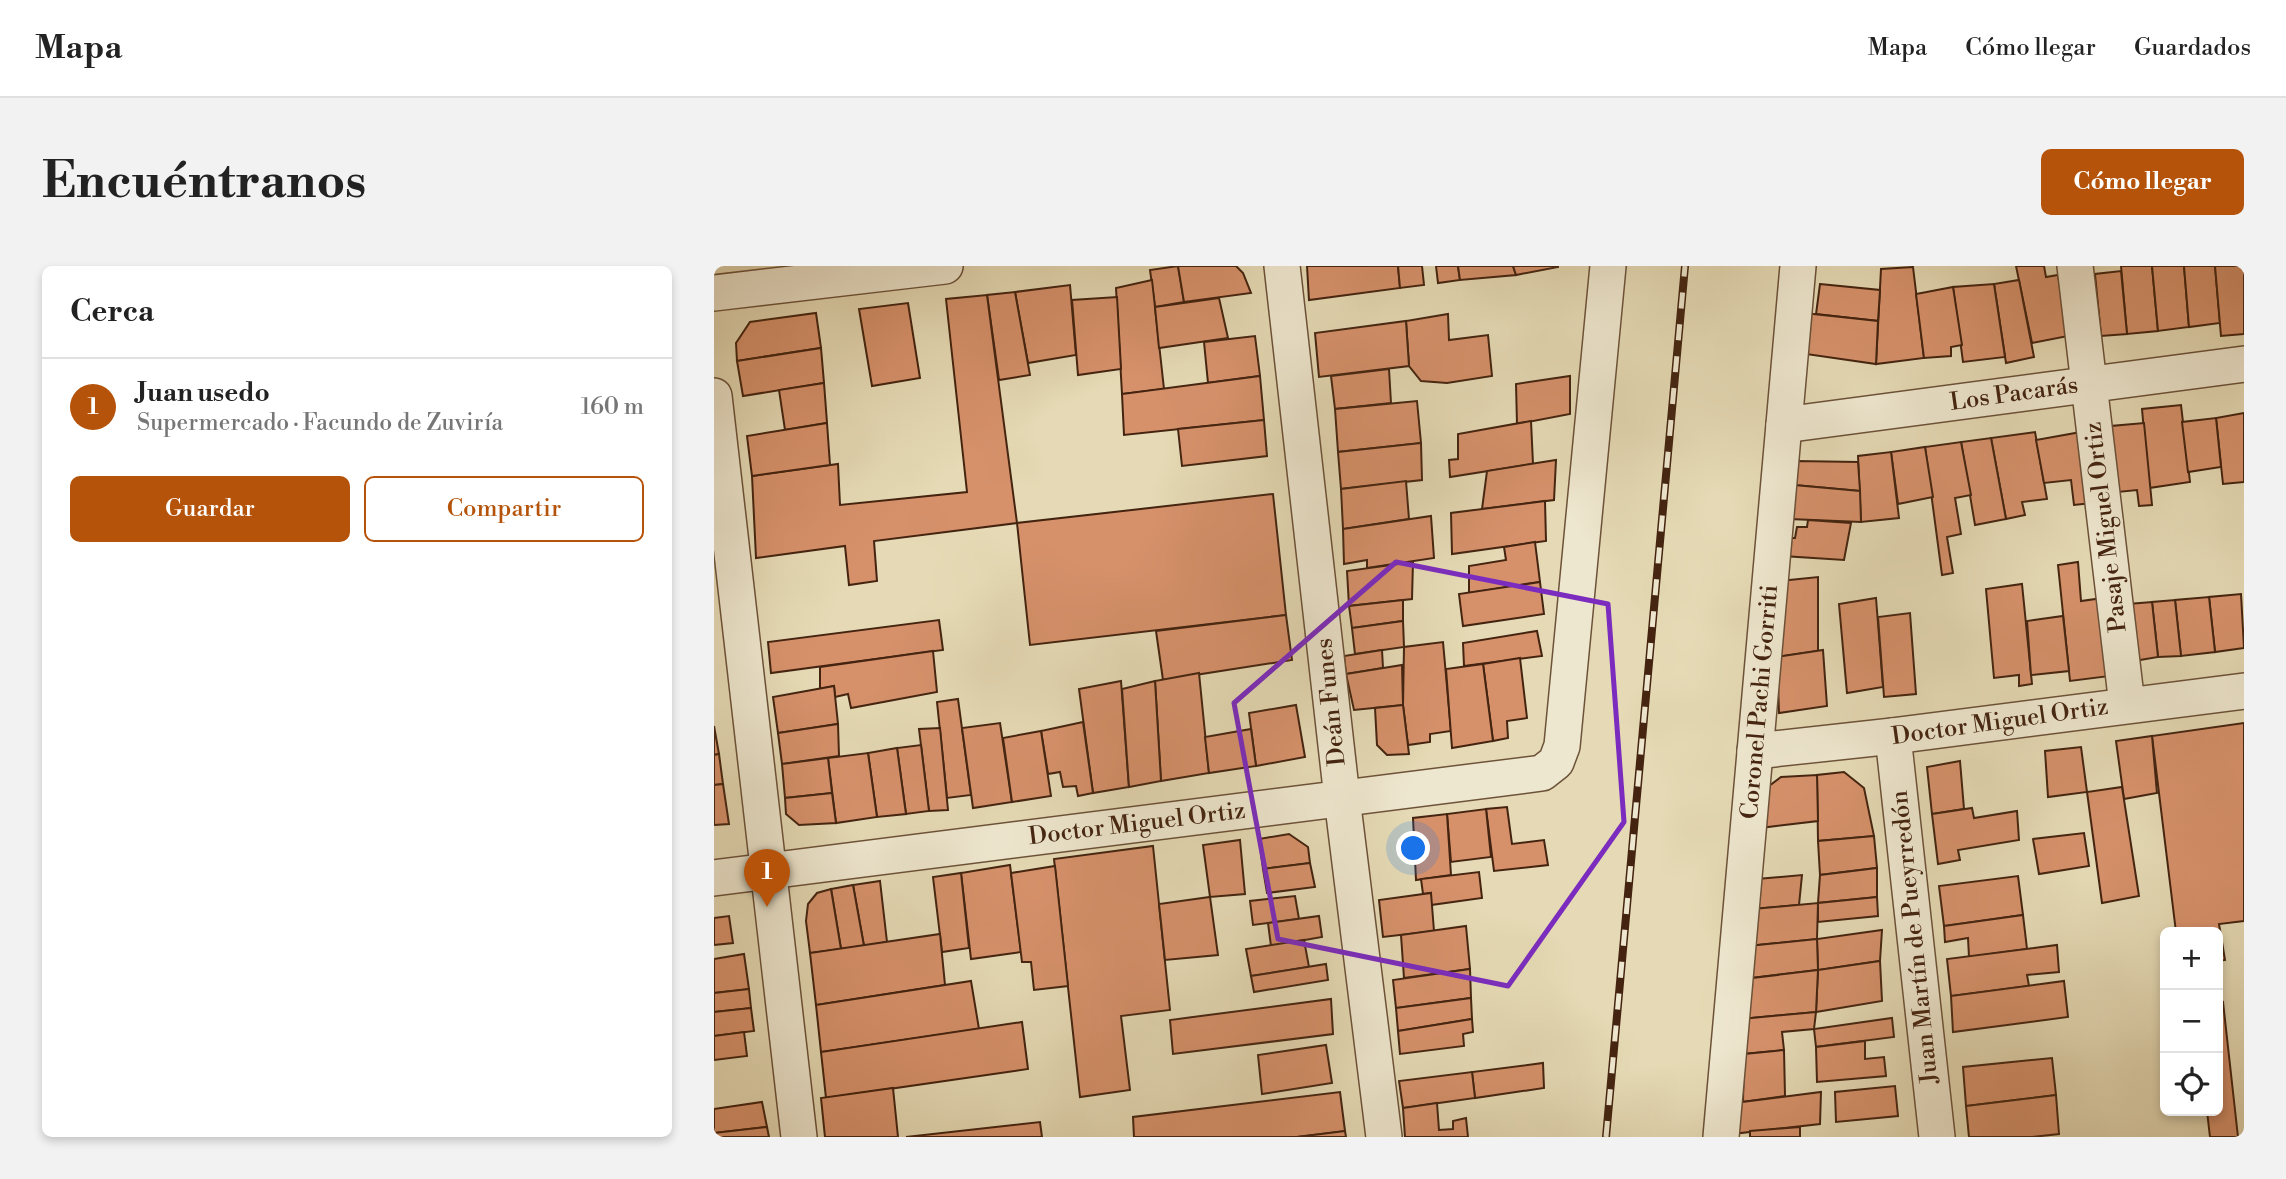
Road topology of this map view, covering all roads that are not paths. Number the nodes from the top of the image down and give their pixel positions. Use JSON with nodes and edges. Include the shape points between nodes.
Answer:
{"nodes":[{"id":1,"x":945,"y":266,"type":"edge"},
{"id":2,"x":1282,"y":266,"type":"edge"},
{"id":3,"x":1608,"y":266,"type":"edge"},
{"id":4,"x":1798,"y":266,"type":"edge"},
{"id":5,"x":2075,"y":266,"type":"edge"},
{"id":6,"x":714,"y":293,"type":"edge"},
{"id":7,"x":2244,"y":364,"type":"edge"},
{"id":8,"x":2090,"y":384,"type":"junction"},
{"id":9,"x":714,"y":397,"type":"edge"},
{"id":10,"x":1784,"y":425,"type":"junction"},
{"id":11,"x":2244,"y":691,"type":"edge"},
{"id":12,"x":2127,"y":705,"type":"junction"},
{"id":13,"x":1892,"y":736,"type":"junction"},
{"id":14,"x":1755,"y":751,"type":"junction"},
{"id":15,"x":1342,"y":798,"type":"junction"},
{"id":16,"x":768,"y":872,"type":"junction"},
{"id":17,"x":714,"y":878,"type":"edge"},
{"id":18,"x":799,"y":1137,"type":"edge"},
{"id":19,"x":1384,"y":1137,"type":"edge"},
{"id":20,"x":1721,"y":1137,"type":"edge"},
{"id":21,"x":1937,"y":1137,"type":"edge"}],
"edges":[{"from":1,"to":6,"type":"street"},
{"from":2,"to":15,"type":"street","name":"Deán Funes"},
{"from":3,"to":15,"type":"street","name":"Doctor Miguel Ortiz","via":[[1562,746],[1556,762],[1542,773]]},
{"from":4,"to":10,"type":"street","name":"Coronel Pachi Gorriti"},
{"from":5,"to":8,"type":"street","name":"Pasaje Miguel Ortiz"},
{"from":7,"to":8,"type":"street","name":"Los Pacarás"},
{"from":8,"to":10,"type":"street","name":"Los Pacarás"},
{"from":8,"to":12,"type":"street","name":"Pasaje Miguel Ortiz"},
{"from":9,"to":16,"type":"street"},
{"from":10,"to":14,"type":"street","name":"Coronel Pachi Gorriti"},
{"from":11,"to":12,"type":"street","name":"Doctor Miguel Ortiz"},
{"from":12,"to":13,"type":"street","name":"Doctor Miguel Ortiz"},
{"from":13,"to":14,"type":"street","name":"Doctor Miguel Ortiz"},
{"from":13,"to":21,"type":"street","name":"Juan Martín de Pueyrredón"},
{"from":14,"to":20,"type":"street","name":"Coronel Pachi Gorriti"},
{"from":15,"to":16,"type":"street","name":"Doctor Miguel Ortiz"},
{"from":15,"to":19,"type":"street","name":"Deán Funes"},
{"from":16,"to":17,"type":"street","name":"Doctor Miguel Ortiz"},
{"from":16,"to":18,"type":"street"}]}
